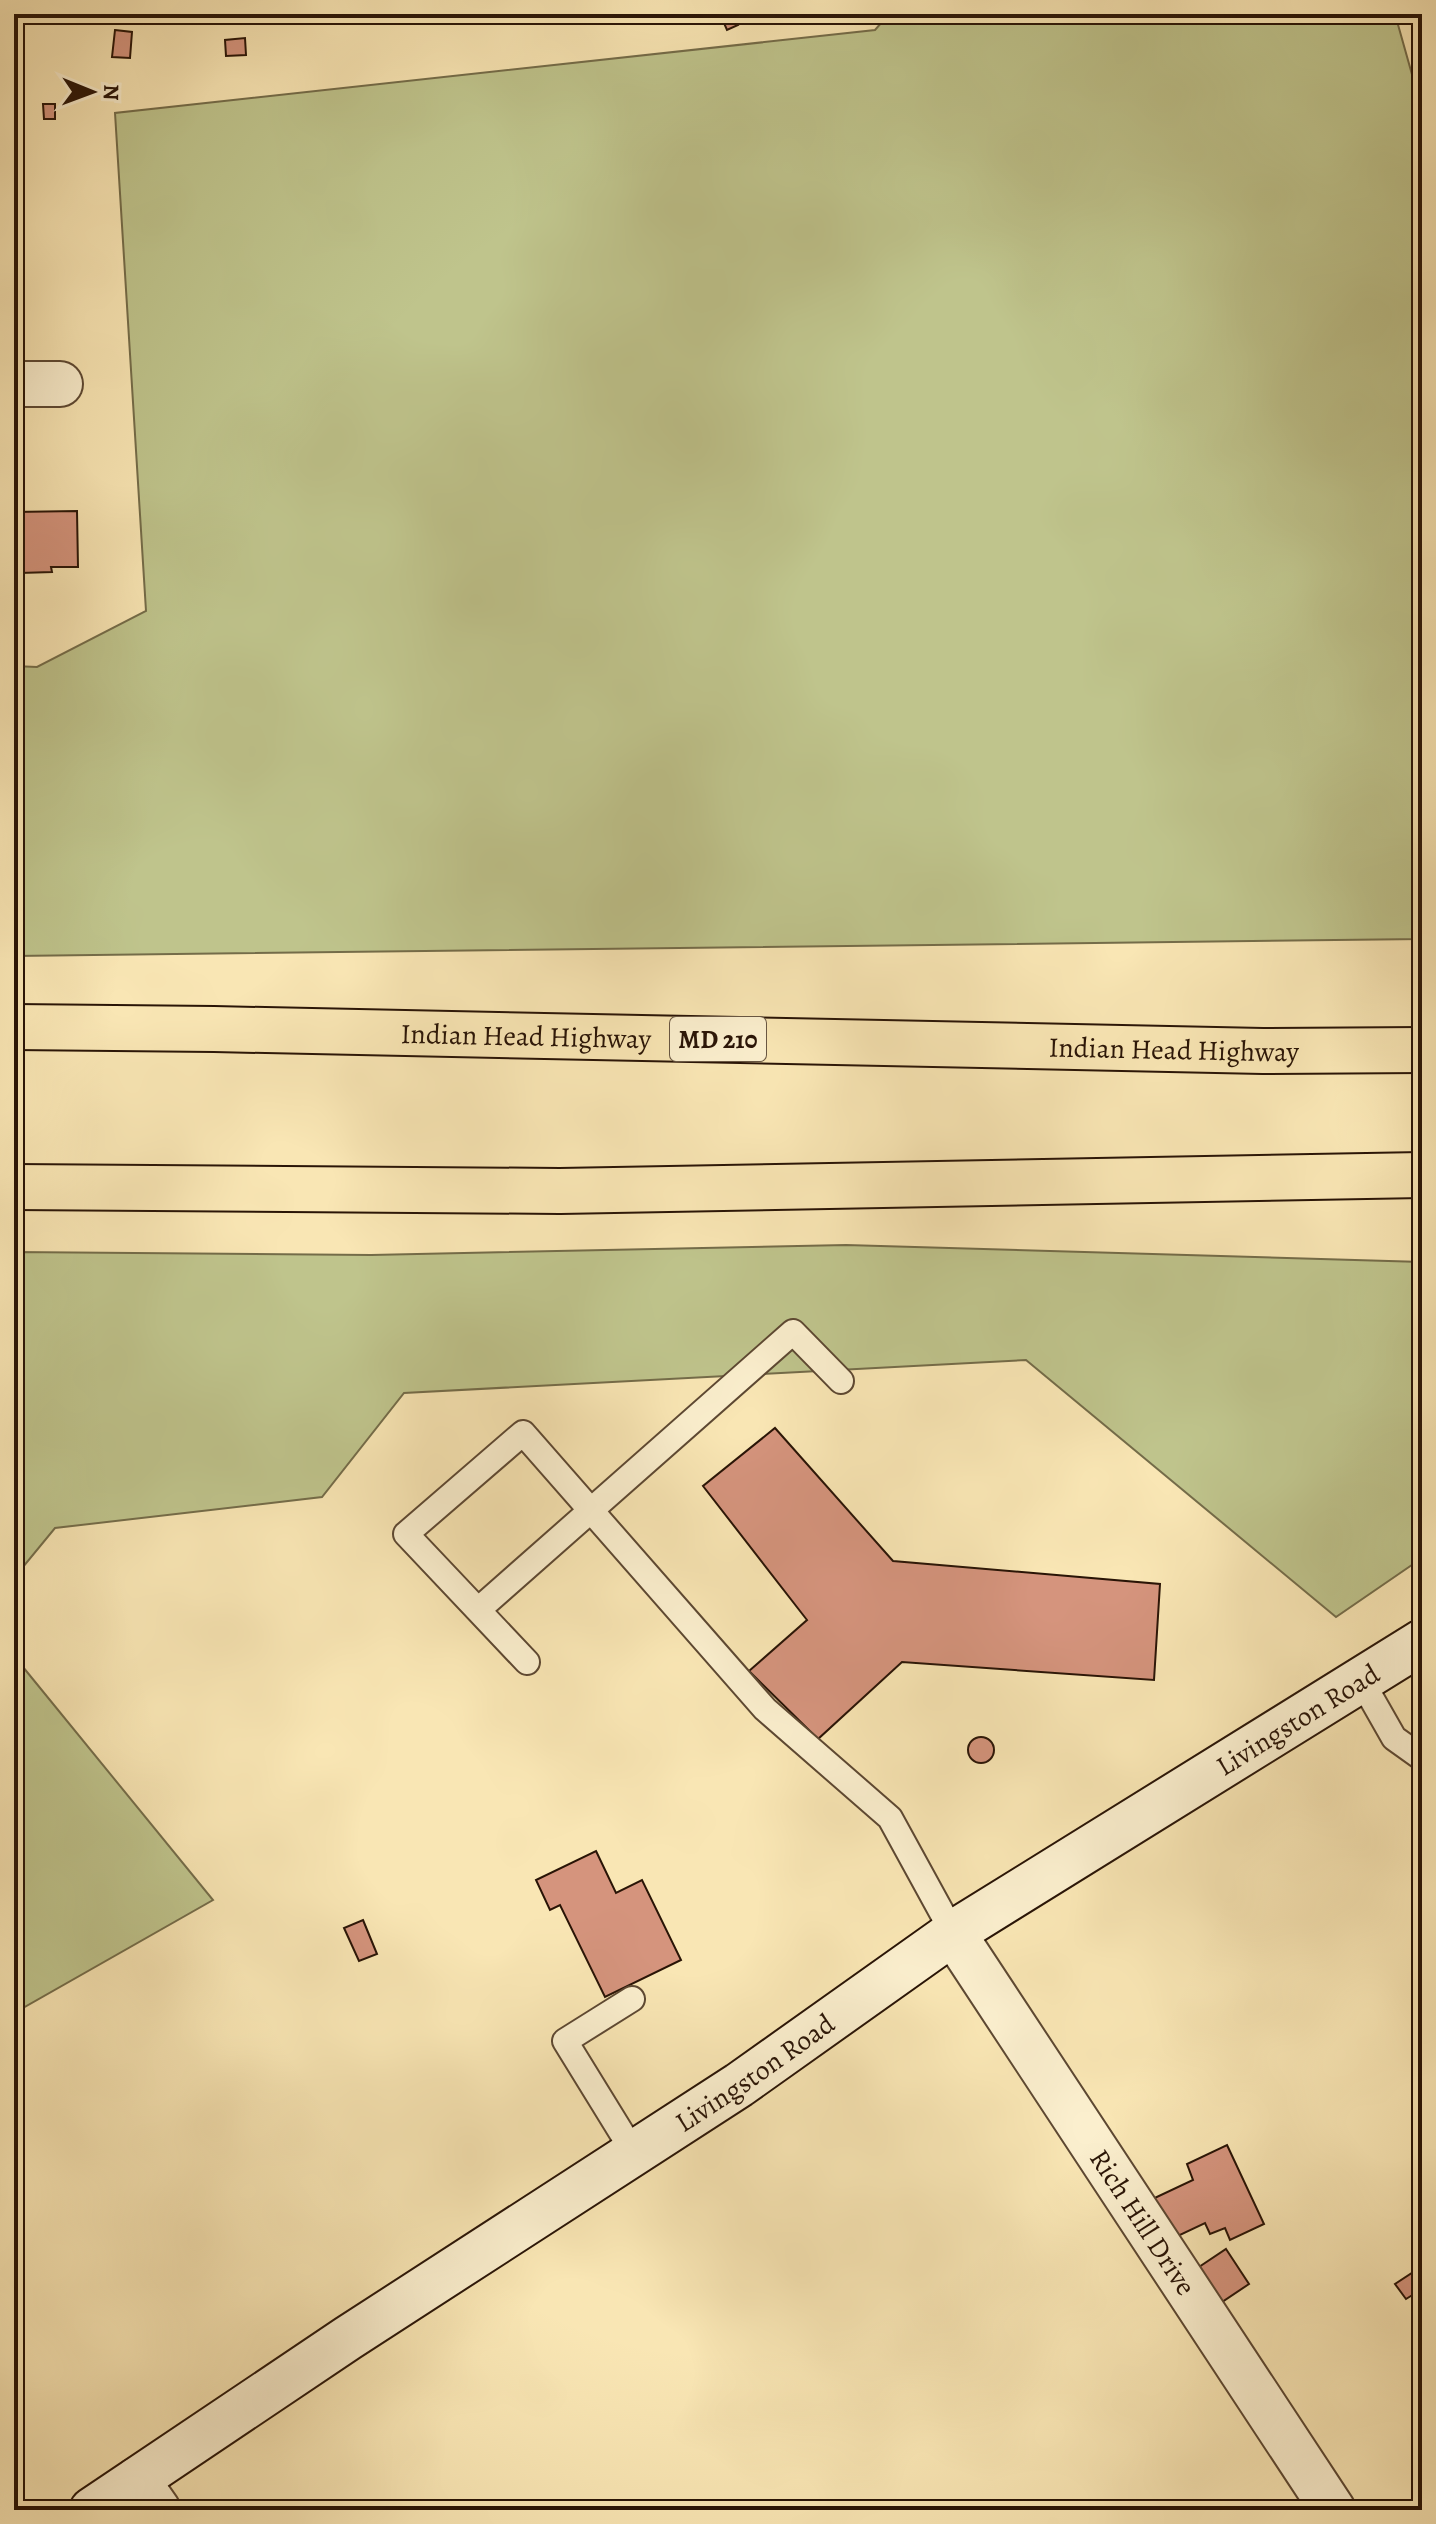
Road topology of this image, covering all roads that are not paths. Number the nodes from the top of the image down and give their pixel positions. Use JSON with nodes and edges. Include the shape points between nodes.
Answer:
{"nodes":[{"id":1,"x":14,"y":384,"type":"edge"},
{"id":2,"x":60,"y":384,"type":"dead end"},
{"id":3,"x":14,"y":1027,"type":"edge"},
{"id":4,"x":1422,"y":1050,"type":"edge"},
{"id":5,"x":1422,"y":1175,"type":"edge"},
{"id":6,"x":14,"y":1187,"type":"edge"},
{"id":7,"x":841,"y":1381,"type":"dead end"},
{"id":8,"x":592,"y":1511,"type":"junction"},
{"id":9,"x":478,"y":1610,"type":"junction"},
{"id":10,"x":1422,"y":1642,"type":"edge"},
{"id":11,"x":527,"y":1662,"type":"dead end"},
{"id":12,"x":1361,"y":1680,"type":"junction"},
{"id":13,"x":1422,"y":1758,"type":"edge"},
{"id":14,"x":953,"y":1933,"type":"junction"},
{"id":15,"x":632,"y":1999,"type":"dead end"},
{"id":16,"x":634,"y":2153,"type":"junction"},
{"id":17,"x":148,"y":2495,"type":"edge"},
{"id":18,"x":92,"y":2510,"type":"edge"},
{"id":19,"x":1333,"y":2510,"type":"edge"}],
"edges":[{"from":1,"to":2,"type":"main road"},
{"from":3,"to":4,"type":"highway","name":"Indian Head Highway","number":"MD 210"},
{"from":5,"to":6,"type":"highway","via":[[560,1191]]},
{"from":7,"to":8,"type":"lane","via":[[793,1332]]},
{"from":8,"to":9,"type":"lane"},
{"from":8,"to":9,"type":"lane","via":[[523,1433],[406,1534]]},
{"from":8,"to":14,"type":"lane","via":[[765,1709],[890,1818]]},
{"from":9,"to":11,"type":"lane"},
{"from":10,"to":12,"type":"main road","name":"Livingston Road"},
{"from":12,"to":13,"type":"lane","via":[[1394,1738]]},
{"from":12,"to":14,"type":"main road","name":"Livingston Road"},
{"from":14,"to":16,"type":"main road","name":"Livingston Road"},
{"from":14,"to":19,"type":"main road","name":"Rich Hill Drive"},
{"from":15,"to":16,"type":"lane","via":[[565,2041]]},
{"from":16,"to":17,"type":"main road","name":"Livingston Road","via":[[348,2338]]},
{"from":17,"to":18,"type":"main road","name":"Livingston Road"}]}
